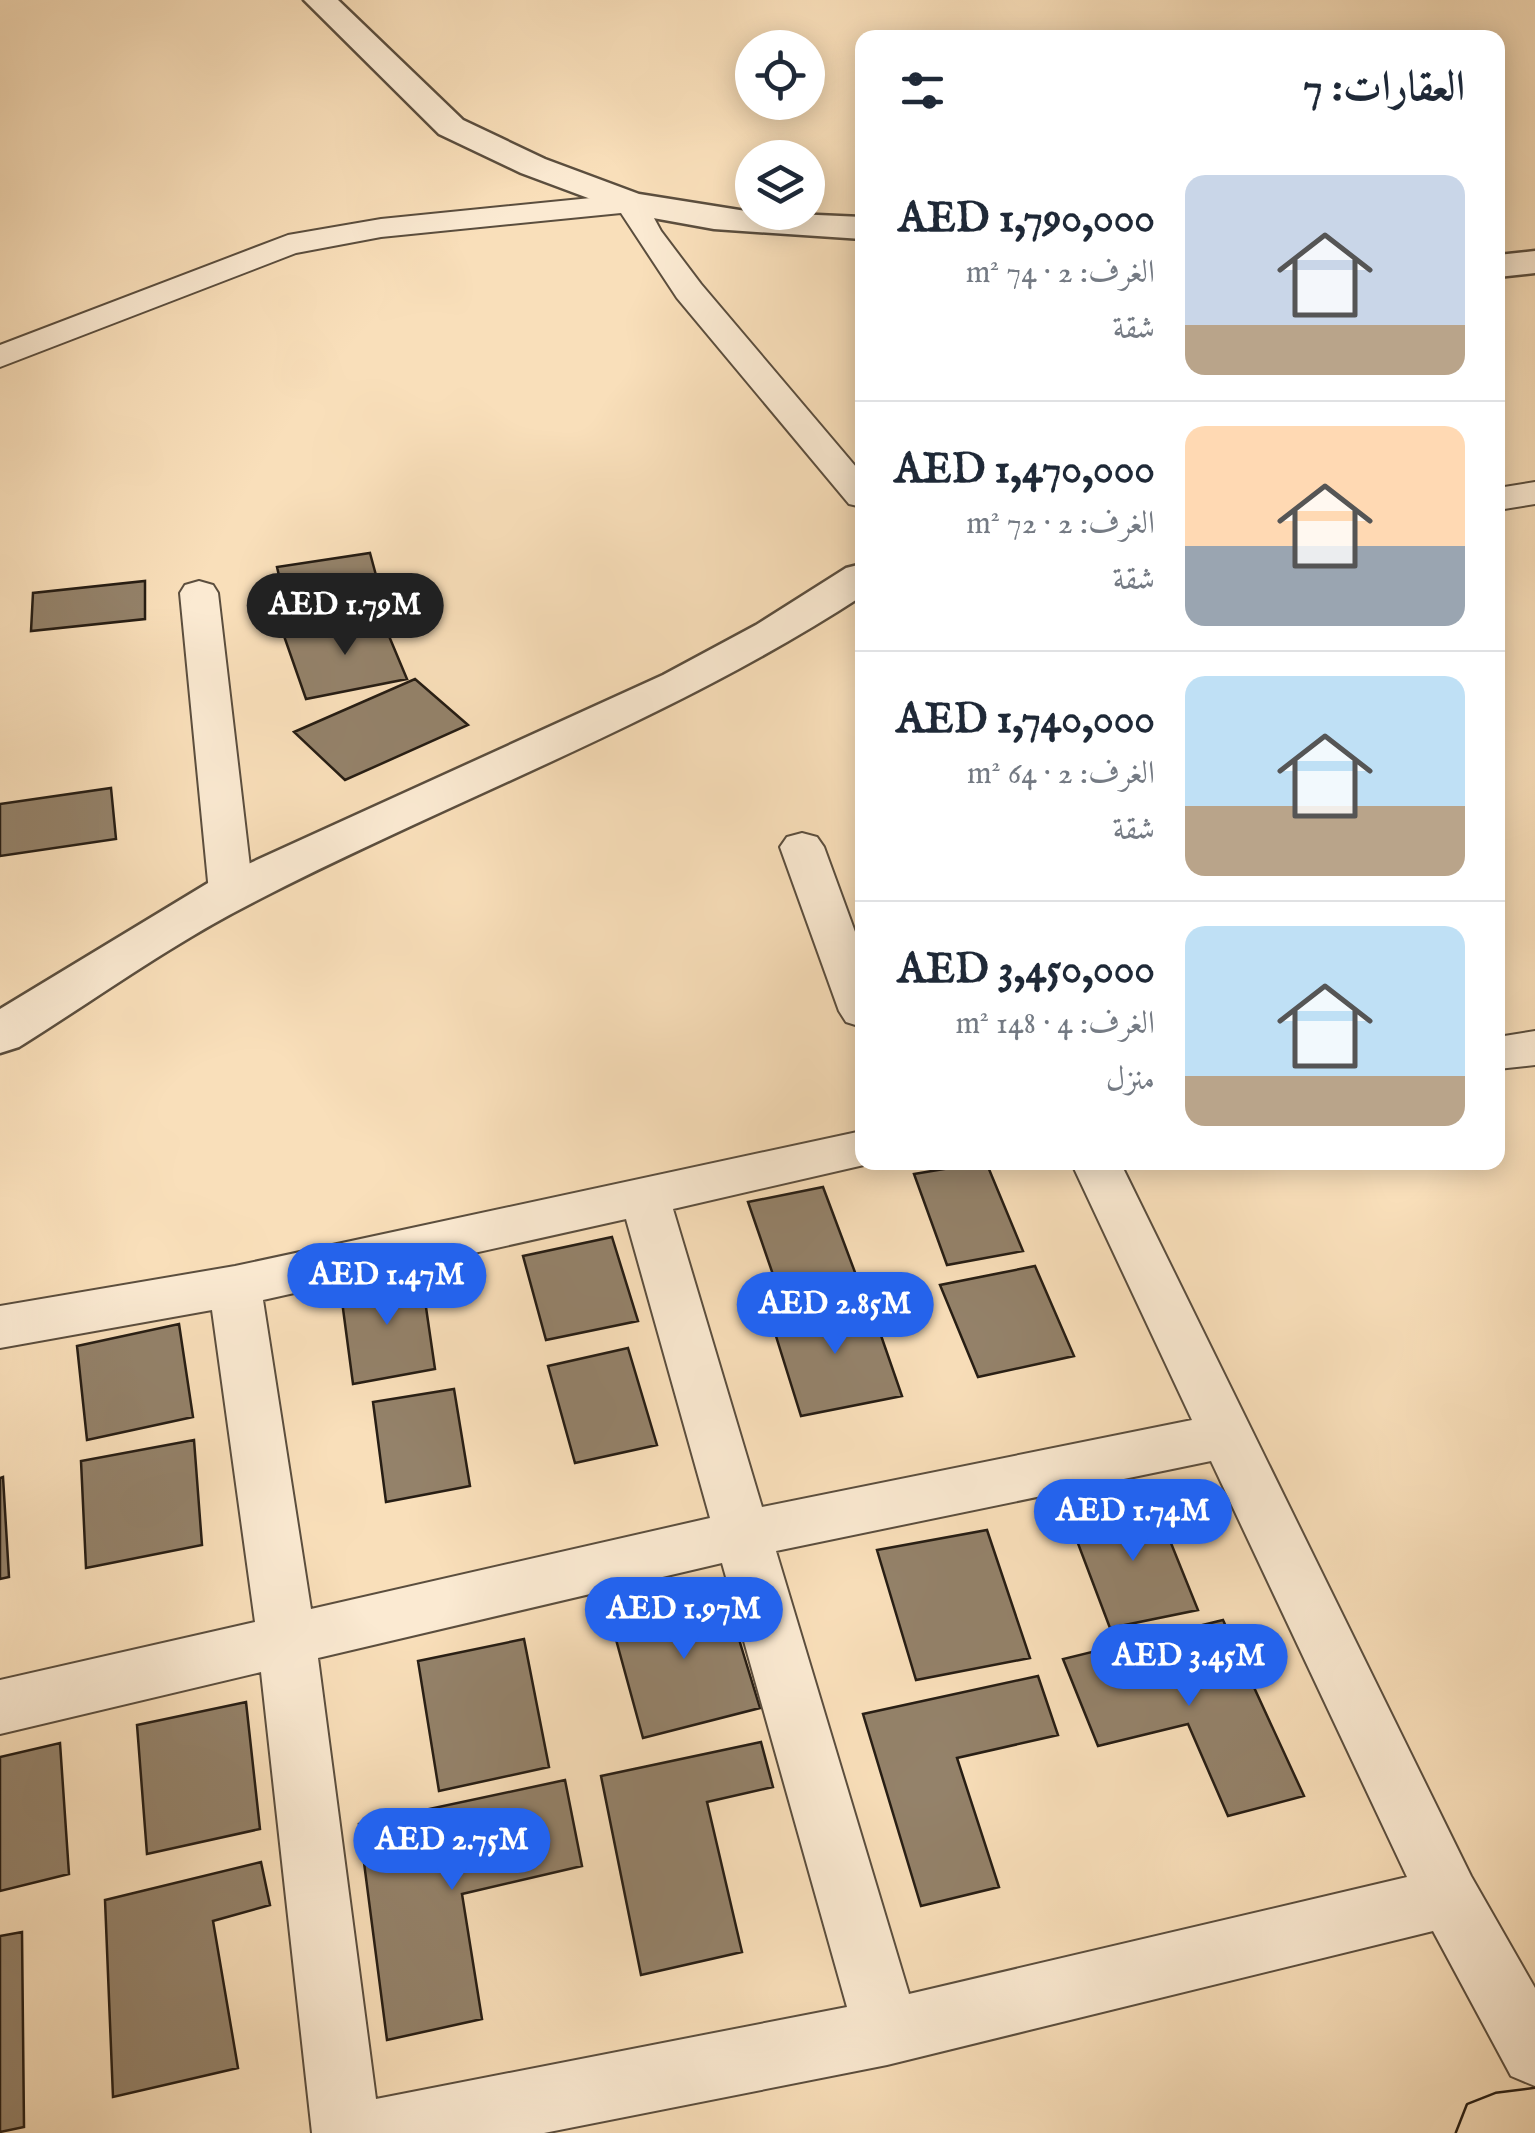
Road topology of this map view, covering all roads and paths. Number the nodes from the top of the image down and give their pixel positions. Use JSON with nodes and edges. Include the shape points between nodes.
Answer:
{"nodes":[{"id":1,"x":320,"y":0,"type":"edge"},
{"id":2,"x":631,"y":203,"type":"junction"},
{"id":3,"x":855,"y":228,"type":"edge"},
{"id":4,"x":1535,"y":262,"type":"edge"},
{"id":5,"x":1505,"y":263,"type":"edge"},
{"id":6,"x":0,"y":357,"type":"edge"},
{"id":7,"x":855,"y":488,"type":"edge"},
{"id":8,"x":1535,"y":493,"type":"edge"},
{"id":9,"x":1505,"y":497,"type":"edge"},
{"id":10,"x":855,"y":582,"type":"edge"},
{"id":11,"x":198,"y":593,"type":"dead end"},
{"id":12,"x":802,"y":847,"type":"dead end"},
{"id":13,"x":231,"y":892,"type":"junction"},
{"id":14,"x":855,"y":992,"type":"edge"},
{"id":15,"x":0,"y":1034,"type":"edge"},
{"id":16,"x":1535,"y":1048,"type":"edge"},
{"id":17,"x":1505,"y":1052,"type":"edge"},
{"id":18,"x":855,"y":1151,"type":"edge"},
{"id":19,"x":1099,"y":1170,"type":"edge"},
{"id":20,"x":645,"y":1199,"type":"junction"},
{"id":21,"x":234,"y":1286,"type":"junction"},
{"id":22,"x":0,"y":1327,"type":"edge"},
{"id":23,"x":1227,"y":1436,"type":"junction"},
{"id":24,"x":744,"y":1534,"type":"junction"},
{"id":25,"x":287,"y":1642,"type":"junction"},
{"id":26,"x":0,"y":1707,"type":"edge"},
{"id":27,"x":1450,"y":1897,"type":"junction"},
{"id":28,"x":887,"y":2032,"type":"junction"},
{"id":29,"x":1535,"y":2053,"type":"edge"},
{"id":30,"x":1535,"y":2128,"type":"edge"},
{"id":31,"x":346,"y":2133,"type":"edge"},
{"id":32,"x":374,"y":2133,"type":"edge"},
{"id":33,"x":1496,"y":2133,"type":"edge"}],
"edges":[{"from":1,"to":2,"type":"street","via":[[451,127]]},
{"from":2,"to":3,"type":"street","via":[[714,218]]},
{"from":2,"to":6,"type":"street","via":[[381,228],[288,245]]},
{"from":2,"to":7,"type":"street","via":[[689,291]]},
{"from":4,"to":5,"type":"street"},
{"from":8,"to":9,"type":"street"},
{"from":10,"to":13,"type":"street","via":[[679,686]]},
{"from":11,"to":13,"type":"street"},
{"from":12,"to":14,"type":"street"},
{"from":13,"to":15,"type":"street"},
{"from":16,"to":17,"type":"street"},
{"from":18,"to":20,"type":"street"},
{"from":19,"to":23,"type":"street"},
{"from":20,"to":21,"type":"street"},
{"from":20,"to":24,"type":"street"},
{"from":21,"to":22,"type":"street"},
{"from":21,"to":25,"type":"street"},
{"from":23,"to":24,"type":"street"},
{"from":23,"to":27,"type":"street"},
{"from":24,"to":25,"type":"street"},
{"from":24,"to":28,"type":"street"},
{"from":25,"to":26,"type":"street"},
{"from":25,"to":31,"type":"street"},
{"from":27,"to":28,"type":"street"},
{"from":27,"to":29,"type":"street"},
{"from":28,"to":32,"type":"street"},
{"from":30,"to":33,"type":"main road"}]}
